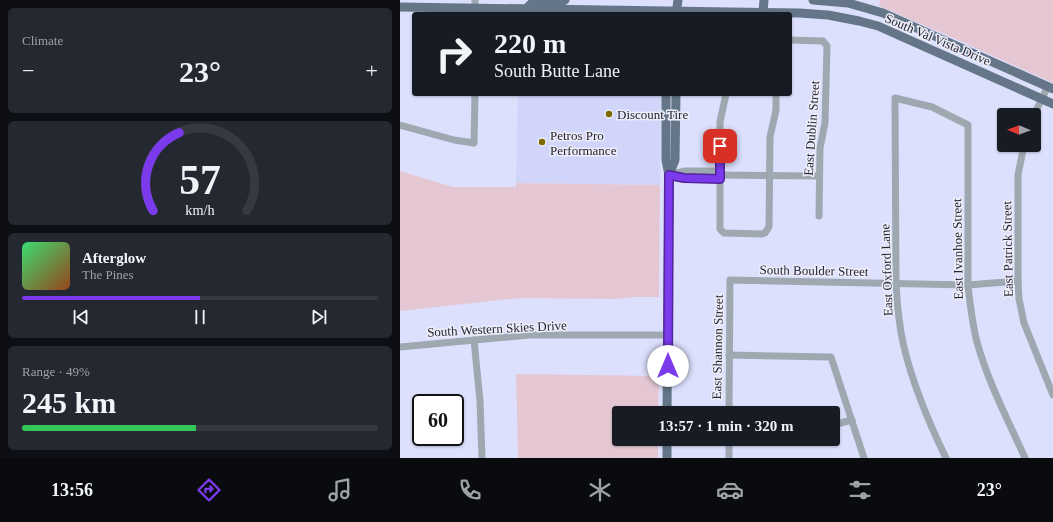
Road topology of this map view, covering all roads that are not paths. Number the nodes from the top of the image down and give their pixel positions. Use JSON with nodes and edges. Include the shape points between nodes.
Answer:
{"nodes":[{"id":1,"x":564,"y":0,"type":"edge"},
{"id":2,"x":667,"y":0,"type":"edge"},
{"id":3,"x":678,"y":0,"type":"edge"},
{"id":4,"x":764,"y":0,"type":"edge"},
{"id":5,"x":813,"y":0,"type":"edge"},
{"id":6,"x":400,"y":7,"type":"edge"},
{"id":7,"x":475,"y":7,"type":"edge"},
{"id":8,"x":528,"y":9,"type":"junction"},
{"id":9,"x":667,"y":12,"type":"edge"},
{"id":10,"x":677,"y":12,"type":"edge"},
{"id":11,"x":763,"y":12,"type":"edge"},
{"id":12,"x":792,"y":14,"type":"edge"},
{"id":13,"x":915,"y":26,"type":"junction"},
{"id":14,"x":792,"y":40,"type":"edge"},
{"id":15,"x":910,"y":40,"type":"junction"},
{"id":16,"x":1050,"y":88,"type":"edge"},
{"id":17,"x":475,"y":96,"type":"edge"},
{"id":18,"x":666,"y":96,"type":"edge"},
{"id":19,"x":676,"y":96,"type":"edge"},
{"id":20,"x":726,"y":96,"type":"edge"},
{"id":21,"x":776,"y":96,"type":"edge"},
{"id":22,"x":895,"y":98,"type":"joint"},
{"id":23,"x":1042,"y":99,"type":"junction"},
{"id":24,"x":1053,"y":104,"type":"edge"},
{"id":25,"x":1038,"y":108,"type":"edge"},
{"id":26,"x":400,"y":125,"type":"edge"},
{"id":27,"x":1023,"y":152,"type":"edge"},
{"id":28,"x":669,"y":175,"type":"junction"},
{"id":29,"x":720,"y":175,"type":"junction"},
{"id":30,"x":770,"y":176,"type":"junction"},
{"id":31,"x":819,"y":176,"type":"junction"},
{"id":32,"x":819,"y":216,"type":"dead end"},
{"id":33,"x":730,"y":280,"type":"joint"},
{"id":34,"x":1018,"y":281,"type":"junction"},
{"id":35,"x":896,"y":283,"type":"junction"},
{"id":36,"x":968,"y":285,"type":"junction"},
{"id":37,"x":668,"y":335,"type":"junction"},
{"id":38,"x":474,"y":340,"type":"junction"},
{"id":39,"x":400,"y":346,"type":"edge"},
{"id":40,"x":729,"y":355,"type":"junction"},
{"id":41,"x":1053,"y":394,"type":"edge"},
{"id":42,"x":667,"y":406,"type":"edge"},
{"id":43,"x":729,"y":406,"type":"edge"},
{"id":44,"x":852,"y":420,"type":"junction"},
{"id":45,"x":840,"y":423,"type":"edge"},
{"id":46,"x":667,"y":446,"type":"edge"},
{"id":47,"x":729,"y":446,"type":"edge"},
{"id":48,"x":482,"y":458,"type":"edge"},
{"id":49,"x":667,"y":458,"type":"edge"},
{"id":50,"x":729,"y":458,"type":"edge"},
{"id":51,"x":864,"y":458,"type":"edge"},
{"id":52,"x":946,"y":458,"type":"edge"},
{"id":53,"x":1025,"y":458,"type":"edge"}],
"edges":[{"from":1,"to":8,"type":"main road","via":[[532,3]]},
{"from":2,"to":9,"type":"main road"},
{"from":3,"to":10,"type":"main road"},
{"from":4,"to":11,"type":"main road"},
{"from":5,"to":13,"type":"main road","name":"South Val Vista Drive","via":[[848,4],[883,13]]},
{"from":6,"to":7,"type":"main road","name":"South Val Vista Drive"},
{"from":7,"to":8,"type":"main road","name":"South Val Vista Drive"},
{"from":8,"to":9,"type":"main road","name":"South Val Vista Drive"},
{"from":9,"to":10,"type":"main road","name":"South Val Vista Drive"},
{"from":12,"to":15,"type":"main road","name":"South Val Vista Drive","via":[[846,18],[878,26]]},
{"from":13,"to":15,"type":"main road"},
{"from":13,"to":16,"type":"main road","name":"South Val Vista Drive"},
{"from":14,"to":31,"type":"street","name":"East Dublin Street","via":[[821,41],[825,42],[826,46],[825,123],[820,148]]},
{"from":15,"to":23,"type":"main road","name":"South Val Vista Drive"},
{"from":16,"to":23,"type":"street"},
{"from":17,"to":26,"type":"street","via":[[474,143]]},
{"from":18,"to":28,"type":"main road","via":[[666,160]]},
{"from":19,"to":28,"type":"main road","via":[[675,160]]},
{"from":20,"to":29,"type":"street","via":[[720,122]]},
{"from":21,"to":30,"type":"street","via":[[776,110],[770,137]]},
{"from":22,"to":35,"type":"street","name":"East Oxford Lane"},
{"from":22,"to":36,"type":"street","name":"East Ivanhoe Street","via":[[932,107],[968,125]]},
{"from":23,"to":24,"type":"main road","name":"South Val Vista Drive"},
{"from":23,"to":25,"type":"street"},
{"from":27,"to":34,"type":"street","name":"East Patrick Street","via":[[1018,175]]},
{"from":28,"to":29,"type":"street","via":[[684,171]]},
{"from":28,"to":37,"type":"main road"},
{"from":29,"to":30,"type":"street"},
{"from":29,"to":30,"type":"street","via":[[719,226],[722,231],[762,234],[769,227]]},
{"from":30,"to":31,"type":"street"},
{"from":31,"to":32,"type":"street","name":"East Dublin Street"},
{"from":33,"to":35,"type":"street","name":"South Boulder Street"},
{"from":33,"to":40,"type":"street","name":"East Shannon Street"},
{"from":34,"to":36,"type":"street","name":"South Boulder Street"},
{"from":34,"to":41,"type":"street","name":"East Patrick Street","via":[[1024,323]]},
{"from":35,"to":36,"type":"street","name":"South Boulder Street"},
{"from":35,"to":52,"type":"street","name":"East Oxford Lane","via":[[904,347],[919,396]]},
{"from":36,"to":53,"type":"street","name":"East Ivanhoe Street","via":[[977,342],[988,375]]},
{"from":37,"to":38,"type":"street","name":"South Western Skies Drive","via":[[530,335]]},
{"from":37,"to":42,"type":"main road"},
{"from":38,"to":39,"type":"street","name":"South Western Skies Drive"},
{"from":38,"to":48,"type":"street"},
{"from":40,"to":43,"type":"street","name":"East Shannon Street"},
{"from":40,"to":44,"type":"street","via":[[831,357]]},
{"from":44,"to":45,"type":"street"},
{"from":44,"to":51,"type":"street"},
{"from":46,"to":49,"type":"main road"},
{"from":47,"to":50,"type":"street"}]}
